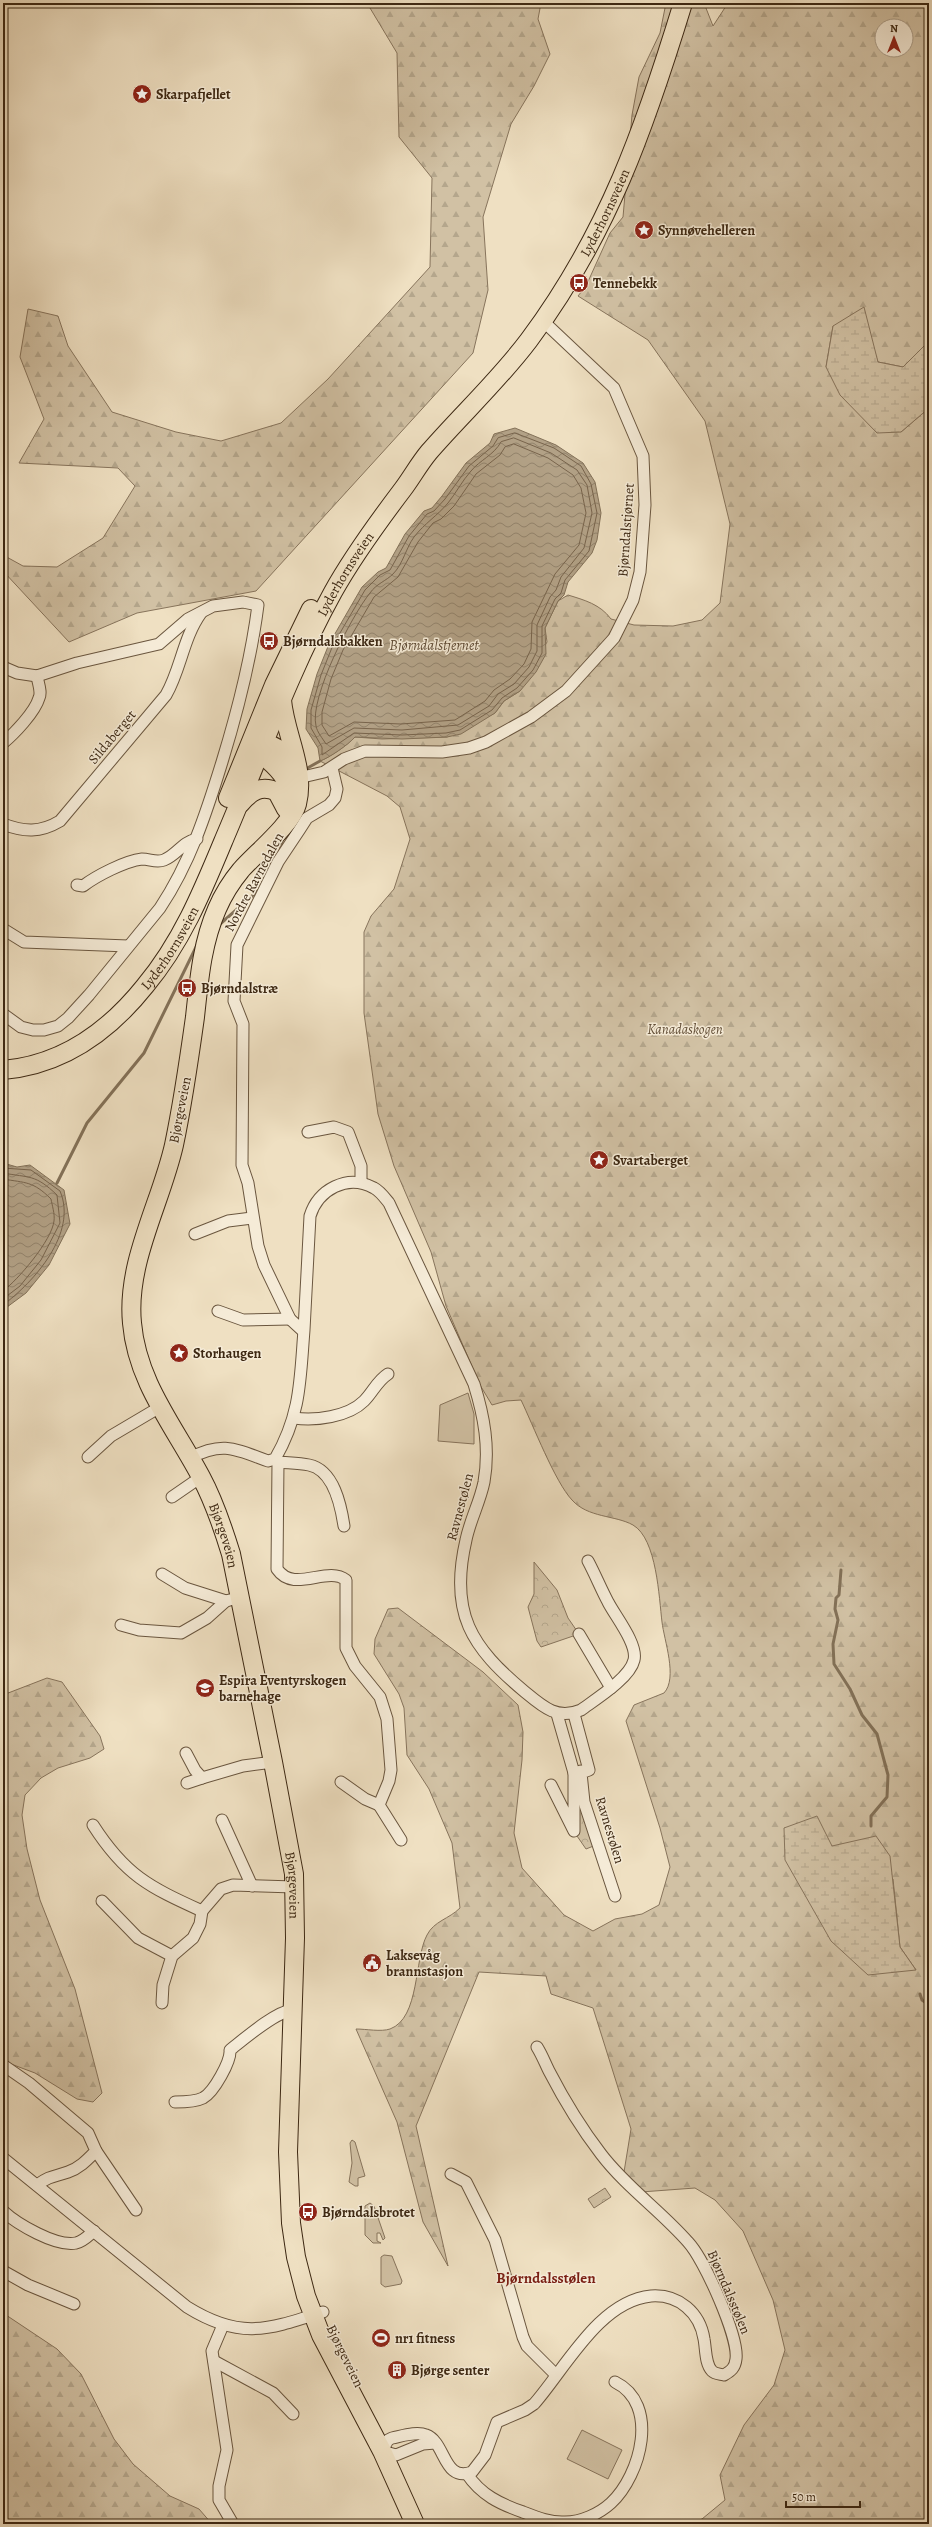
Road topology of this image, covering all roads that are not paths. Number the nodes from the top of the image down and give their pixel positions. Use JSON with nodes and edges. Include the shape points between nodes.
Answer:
{"nodes":[{"id":1,"x":683,"y":3,"type":"edge"},
{"id":2,"x":543,"y":321,"type":"junction"},
{"id":3,"x":416,"y":468,"type":"junction"},
{"id":4,"x":202,"y":611,"type":"junction"},
{"id":5,"x":3,"y":667,"type":"edge"},
{"id":6,"x":36,"y":676,"type":"junction"},
{"id":7,"x":282,"y":700,"type":"junction"},
{"id":8,"x":3,"y":743,"type":"edge"},
{"id":9,"x":258,"y":746,"type":"junction"},
{"id":10,"x":332,"y":768,"type":"junction"},
{"id":11,"x":292,"y":780,"type":"junction"},
{"id":12,"x":239,"y":804,"type":"junction"},
{"id":13,"x":286,"y":809,"type":"junction"},
{"id":14,"x":3,"y":824,"type":"edge"},
{"id":15,"x":280,"y":828,"type":"junction"},
{"id":16,"x":197,"y":839,"type":"junction"},
{"id":17,"x":76,"y":885,"type":"dead end"},
{"id":18,"x":3,"y":929,"type":"edge"},
{"id":19,"x":128,"y":946,"type":"junction"},
{"id":20,"x":3,"y":1014,"type":"edge"},
{"id":21,"x":3,"y":1059,"type":"edge"},
{"id":22,"x":3,"y":1070,"type":"edge"},
{"id":23,"x":308,"y":1132,"type":"dead end"},
{"id":24,"x":361,"y":1182,"type":"junction"},
{"id":25,"x":252,"y":1218,"type":"junction"},
{"id":26,"x":195,"y":1234,"type":"dead end"},
{"id":27,"x":218,"y":1312,"type":"dead end"},
{"id":28,"x":290,"y":1319,"type":"junction"},
{"id":29,"x":303,"y":1331,"type":"junction"},
{"id":30,"x":388,"y":1374,"type":"dead end"},
{"id":31,"x":160,"y":1408,"type":"junction"},
{"id":32,"x":294,"y":1418,"type":"junction"},
{"id":33,"x":88,"y":1457,"type":"dead end"},
{"id":34,"x":190,"y":1458,"type":"junction"},
{"id":35,"x":276,"y":1461,"type":"junction"},
{"id":36,"x":201,"y":1477,"type":"junction"},
{"id":37,"x":172,"y":1497,"type":"dead end"},
{"id":38,"x":344,"y":1526,"type":"dead end"},
{"id":39,"x":588,"y":1561,"type":"dead end"},
{"id":40,"x":162,"y":1574,"type":"dead end"},
{"id":41,"x":233,"y":1599,"type":"junction"},
{"id":42,"x":121,"y":1625,"type":"dead end"},
{"id":43,"x":579,"y":1634,"type":"dead end"},
{"id":44,"x":611,"y":1688,"type":"junction"},
{"id":45,"x":565,"y":1714,"type":"junction"},
{"id":46,"x":186,"y":1753,"type":"dead end"},
{"id":47,"x":273,"y":1762,"type":"junction"},
{"id":48,"x":578,"y":1773,"type":"junction"},
{"id":49,"x":202,"y":1778,"type":"junction"},
{"id":50,"x":341,"y":1782,"type":"dead end"},
{"id":51,"x":186,"y":1783,"type":"dead end"},
{"id":52,"x":551,"y":1785,"type":"dead end"},
{"id":53,"x":379,"y":1805,"type":"junction"},
{"id":54,"x":222,"y":1820,"type":"dead end"},
{"id":55,"x":93,"y":1825,"type":"dead end"},
{"id":56,"x":401,"y":1840,"type":"dead end"},
{"id":57,"x":252,"y":1886,"type":"junction"},
{"id":58,"x":294,"y":1887,"type":"junction"},
{"id":59,"x":615,"y":1896,"type":"dead end"},
{"id":60,"x":102,"y":1901,"type":"dead end"},
{"id":61,"x":202,"y":1911,"type":"junction"},
{"id":62,"x":172,"y":1956,"type":"junction"},
{"id":63,"x":162,"y":2003,"type":"dead end"},
{"id":64,"x":292,"y":2010,"type":"junction"},
{"id":65,"x":537,"y":2047,"type":"dead end"},
{"id":66,"x":3,"y":2065,"type":"edge"},
{"id":67,"x":175,"y":2102,"type":"dead end"},
{"id":68,"x":96,"y":2151,"type":"junction"},
{"id":69,"x":3,"y":2158,"type":"edge"},
{"id":70,"x":451,"y":2174,"type":"dead end"},
{"id":71,"x":37,"y":2185,"type":"junction"},
{"id":72,"x":136,"y":2210,"type":"dead end"},
{"id":73,"x":3,"y":2211,"type":"edge"},
{"id":74,"x":94,"y":2231,"type":"junction"},
{"id":75,"x":3,"y":2270,"type":"edge"},
{"id":76,"x":74,"y":2304,"type":"dead end"},
{"id":77,"x":318,"y":2314,"type":"junction"},
{"id":78,"x":223,"y":2325,"type":"junction"},
{"id":79,"x":214,"y":2361,"type":"junction"},
{"id":80,"x":556,"y":2375,"type":"junction"},
{"id":81,"x":615,"y":2382,"type":"dead end"},
{"id":82,"x":293,"y":2414,"type":"dead end"},
{"id":83,"x":435,"y":2443,"type":"junction"},
{"id":84,"x":389,"y":2449,"type":"junction"},
{"id":85,"x":467,"y":2474,"type":"junction"},
{"id":86,"x":233,"y":2524,"type":"edge"},
{"id":87,"x":415,"y":2524,"type":"edge"},
{"id":88,"x":423,"y":2524,"type":"edge"}],
"edges":[{"from":1,"to":2,"type":"main road","name":"Lyderhornsveien","via":[[650,109],[622,181],[574,273]]},
{"from":2,"to":3,"type":"main road","name":"Lyderhornsveien","via":[[485,392]]},
{"from":2,"to":10,"type":"street","name":"Bjørndalstjørnet","via":[[614,388],[643,456],[645,505],[640,572],[633,600],[624,620],[602,653],[566,691],[531,717],[486,742],[469,748],[442,752],[365,751],[353,754]]},
{"from":3,"to":7,"type":"main road","name":"Lyderhornsveien","via":[[332,593]]},
{"from":3,"to":9,"type":"main road","name":"Lyderhornsveien","via":[[401,480],[378,509],[323,588],[290,649]]},
{"from":4,"to":6,"type":"street","via":[[188,619],[160,644],[77,663]]},
{"from":4,"to":14,"type":"street","name":"Sildaberget","via":[[194,623],[174,681],[166,695],[60,821],[36,831],[22,831]]},
{"from":4,"to":16,"type":"street","via":[[223,603],[243,602],[258,605],[242,695]]},
{"from":5,"to":6,"type":"street","via":[[17,673]]},
{"from":6,"to":8,"type":"street","via":[[40,697],[13,734]]},
{"from":7,"to":9,"type":"main road","name":"Lyderhornsveien"},
{"from":7,"to":11,"type":"main road","name":"Bjørgeveien","via":[[286,726],[299,767]]},
{"from":9,"to":11,"type":"main road","name":"Bjørgeveien","via":[[286,755]]},
{"from":9,"to":12,"type":"main road","name":"Lyderhornsveien"},
{"from":9,"to":21,"type":"main road","name":"Lyderhornsveien","via":[[190,895],[150,964],[109,1010],[76,1034],[42,1050]]},
{"from":10,"to":11,"type":"street","name":"Bjørndalstjørnet","via":[[314,776]]},
{"from":10,"to":25,"type":"street","name":"Nordre Ravnedalen","via":[[337,789],[335,798],[329,805],[307,818],[278,862],[242,933],[235,954],[234,1001],[243,1024],[242,1165],[248,1183]]},
{"from":11,"to":13,"type":"main road","name":"Bjørgeveien"},
{"from":11,"to":15,"type":"main road","name":"Bjørgeveien","via":[[296,806],[288,821]]},
{"from":12,"to":13,"type":"main road","via":[[252,792],[266,788],[277,792]]},
{"from":12,"to":22,"type":"main road","name":"Lyderhornsveien","via":[[182,935],[132,1002],[107,1027],[79,1046],[46,1061]]},
{"from":13,"to":15,"type":"main road","name":"Bjørgeveien"},
{"from":15,"to":31,"type":"main road","name":"Bjørgeveien","via":[[231,884],[209,930],[203,950],[185,1088],[174,1146],[135,1275],[131,1308],[134,1342],[141,1369]]},
{"from":16,"to":17,"type":"street","via":[[182,845],[170,858],[163,861],[140,860],[96,877],[83,886]]},
{"from":16,"to":19,"type":"street","via":[[172,889]]},
{"from":18,"to":19,"type":"street","via":[[24,942]]},
{"from":19,"to":20,"type":"street","via":[[68,1018],[58,1026],[33,1030],[21,1027]]},
{"from":23,"to":24,"type":"street","via":[[334,1127],[348,1132],[360,1166]]},
{"from":24,"to":29,"type":"street","via":[[336,1185],[323,1192],[314,1204],[310,1216]]},
{"from":24,"to":45,"type":"street","name":"Ravnestølen","via":[[375,1188],[389,1203],[474,1384],[483,1414],[486,1440],[484,1483],[466,1540],[460,1572],[460,1596],[465,1616],[475,1642],[492,1664],[539,1703]]},
{"from":25,"to":26,"type":"street","via":[[228,1221]]},
{"from":25,"to":28,"type":"street","name":"Nordre Ravnedalen","via":[[264,1265]]},
{"from":27,"to":28,"type":"street","via":[[243,1320]]},
{"from":28,"to":29,"type":"street","name":"Nordre Ravnedalen"},
{"from":29,"to":32,"type":"street","via":[[302,1370]]},
{"from":30,"to":32,"type":"street","via":[[363,1401],[349,1410],[319,1419]]},
{"from":31,"to":33,"type":"street","via":[[111,1436]]},
{"from":31,"to":34,"type":"main road","name":"Bjørgeveien"},
{"from":32,"to":35,"type":"street"},
{"from":34,"to":35,"type":"street","via":[[213,1448],[224,1447],[268,1461]]},
{"from":34,"to":36,"type":"main road","name":"Bjørgeveien"},
{"from":35,"to":38,"type":"street","via":[[310,1465],[320,1470],[330,1482],[341,1504]]},
{"from":35,"to":53,"type":"street","via":[[277,1569],[282,1576],[290,1579],[333,1576],[346,1580],[346,1648],[350,1659],[375,1690],[384,1706],[391,1770]]},
{"from":36,"to":37,"type":"street"},
{"from":36,"to":41,"type":"main road","name":"Bjørgeveien","via":[[224,1532]]},
{"from":39,"to":44,"type":"street","via":[[634,1651],[634,1660],[628,1672]]},
{"from":40,"to":41,"type":"street","via":[[185,1588]]},
{"from":41,"to":42,"type":"street","via":[[181,1633],[139,1630]]},
{"from":41,"to":47,"type":"main road","name":"Bjørgeveien"},
{"from":43,"to":44,"type":"street"},
{"from":44,"to":45,"type":"street","via":[[582,1710]]},
{"from":45,"to":48,"type":"street","name":"Ravnestølen"},
{"from":45,"to":48,"type":"street","name":"Ravnestølen","via":[[589,1770]]},
{"from":46,"to":49,"type":"street"},
{"from":47,"to":49,"type":"street","via":[[242,1766]]},
{"from":47,"to":58,"type":"main road","name":"Bjørgeveien","via":[[292,1858]]},
{"from":48,"to":52,"type":"street","name":"Ravnestølen","via":[[574,1831]]},
{"from":48,"to":59,"type":"street","name":"Ravnestølen","via":[[584,1802]]},
{"from":49,"to":51,"type":"street"},
{"from":50,"to":53,"type":"street","via":[[365,1799]]},
{"from":53,"to":56,"type":"street"},
{"from":54,"to":57,"type":"street"},
{"from":55,"to":61,"type":"street","via":[[126,1869],[162,1893]]},
{"from":57,"to":58,"type":"street"},
{"from":57,"to":61,"type":"street","via":[[233,1885],[221,1889]]},
{"from":58,"to":64,"type":"main road","name":"Bjørgeveien"},
{"from":60,"to":62,"type":"street","via":[[138,1938]]},
{"from":61,"to":62,"type":"street","via":[[200,1924],[193,1938]]},
{"from":62,"to":63,"type":"street","via":[[163,1985]]},
{"from":64,"to":67,"type":"street","via":[[273,2018],[230,2050],[230,2059],[210,2092],[204,2097]]},
{"from":64,"to":77,"type":"main road","name":"Bjørgeveien","via":[[290,2181],[293,2241]]},
{"from":65,"to":80,"type":"street","name":"Bjørndalsstølen","via":[[578,2121],[600,2153],[617,2174],[696,2251],[728,2321],[736,2352],[734,2368],[729,2372],[724,2375],[712,2371],[708,2365],[700,2324],[686,2305],[666,2297],[644,2297],[626,2305],[602,2322]]},
{"from":66,"to":68,"type":"street","via":[[23,2078],[88,2133]]},
{"from":68,"to":71,"type":"street","via":[[82,2164],[68,2172],[50,2175]]},
{"from":68,"to":72,"type":"street"},
{"from":69,"to":71,"type":"street"},
{"from":70,"to":80,"type":"street","via":[[466,2182],[495,2240],[527,2346]]},
{"from":71,"to":74,"type":"street"},
{"from":73,"to":74,"type":"street","via":[[12,2219],[40,2234],[64,2243],[76,2243]]},
{"from":74,"to":78,"type":"street","via":[[186,2307]]},
{"from":75,"to":76,"type":"street","via":[[28,2285]]},
{"from":77,"to":78,"type":"street","via":[[263,2330]]},
{"from":77,"to":84,"type":"main road","name":"Bjørgeveien"},
{"from":78,"to":79,"type":"street","via":[[212,2345]]},
{"from":79,"to":82,"type":"street","via":[[273,2393]]},
{"from":79,"to":86,"type":"street","via":[[227,2450],[219,2486],[219,2500]]},
{"from":80,"to":85,"type":"street","name":"Bjørndalsstølen","via":[[534,2404],[497,2422],[480,2464]]},
{"from":81,"to":85,"type":"street","via":[[630,2391],[636,2400],[640,2413],[641,2442],[636,2463],[622,2490],[612,2503],[597,2514],[565,2522],[532,2515],[486,2496]]},
{"from":83,"to":84,"type":"street"},
{"from":83,"to":84,"type":"street","via":[[425,2434],[402,2436]]},
{"from":83,"to":85,"type":"street","via":[[450,2468],[460,2474]]},
{"from":84,"to":87,"type":"main road","name":"Bjørgeveien"},
{"from":84,"to":88,"type":"main road","name":"Bjørgeveien"}]}
